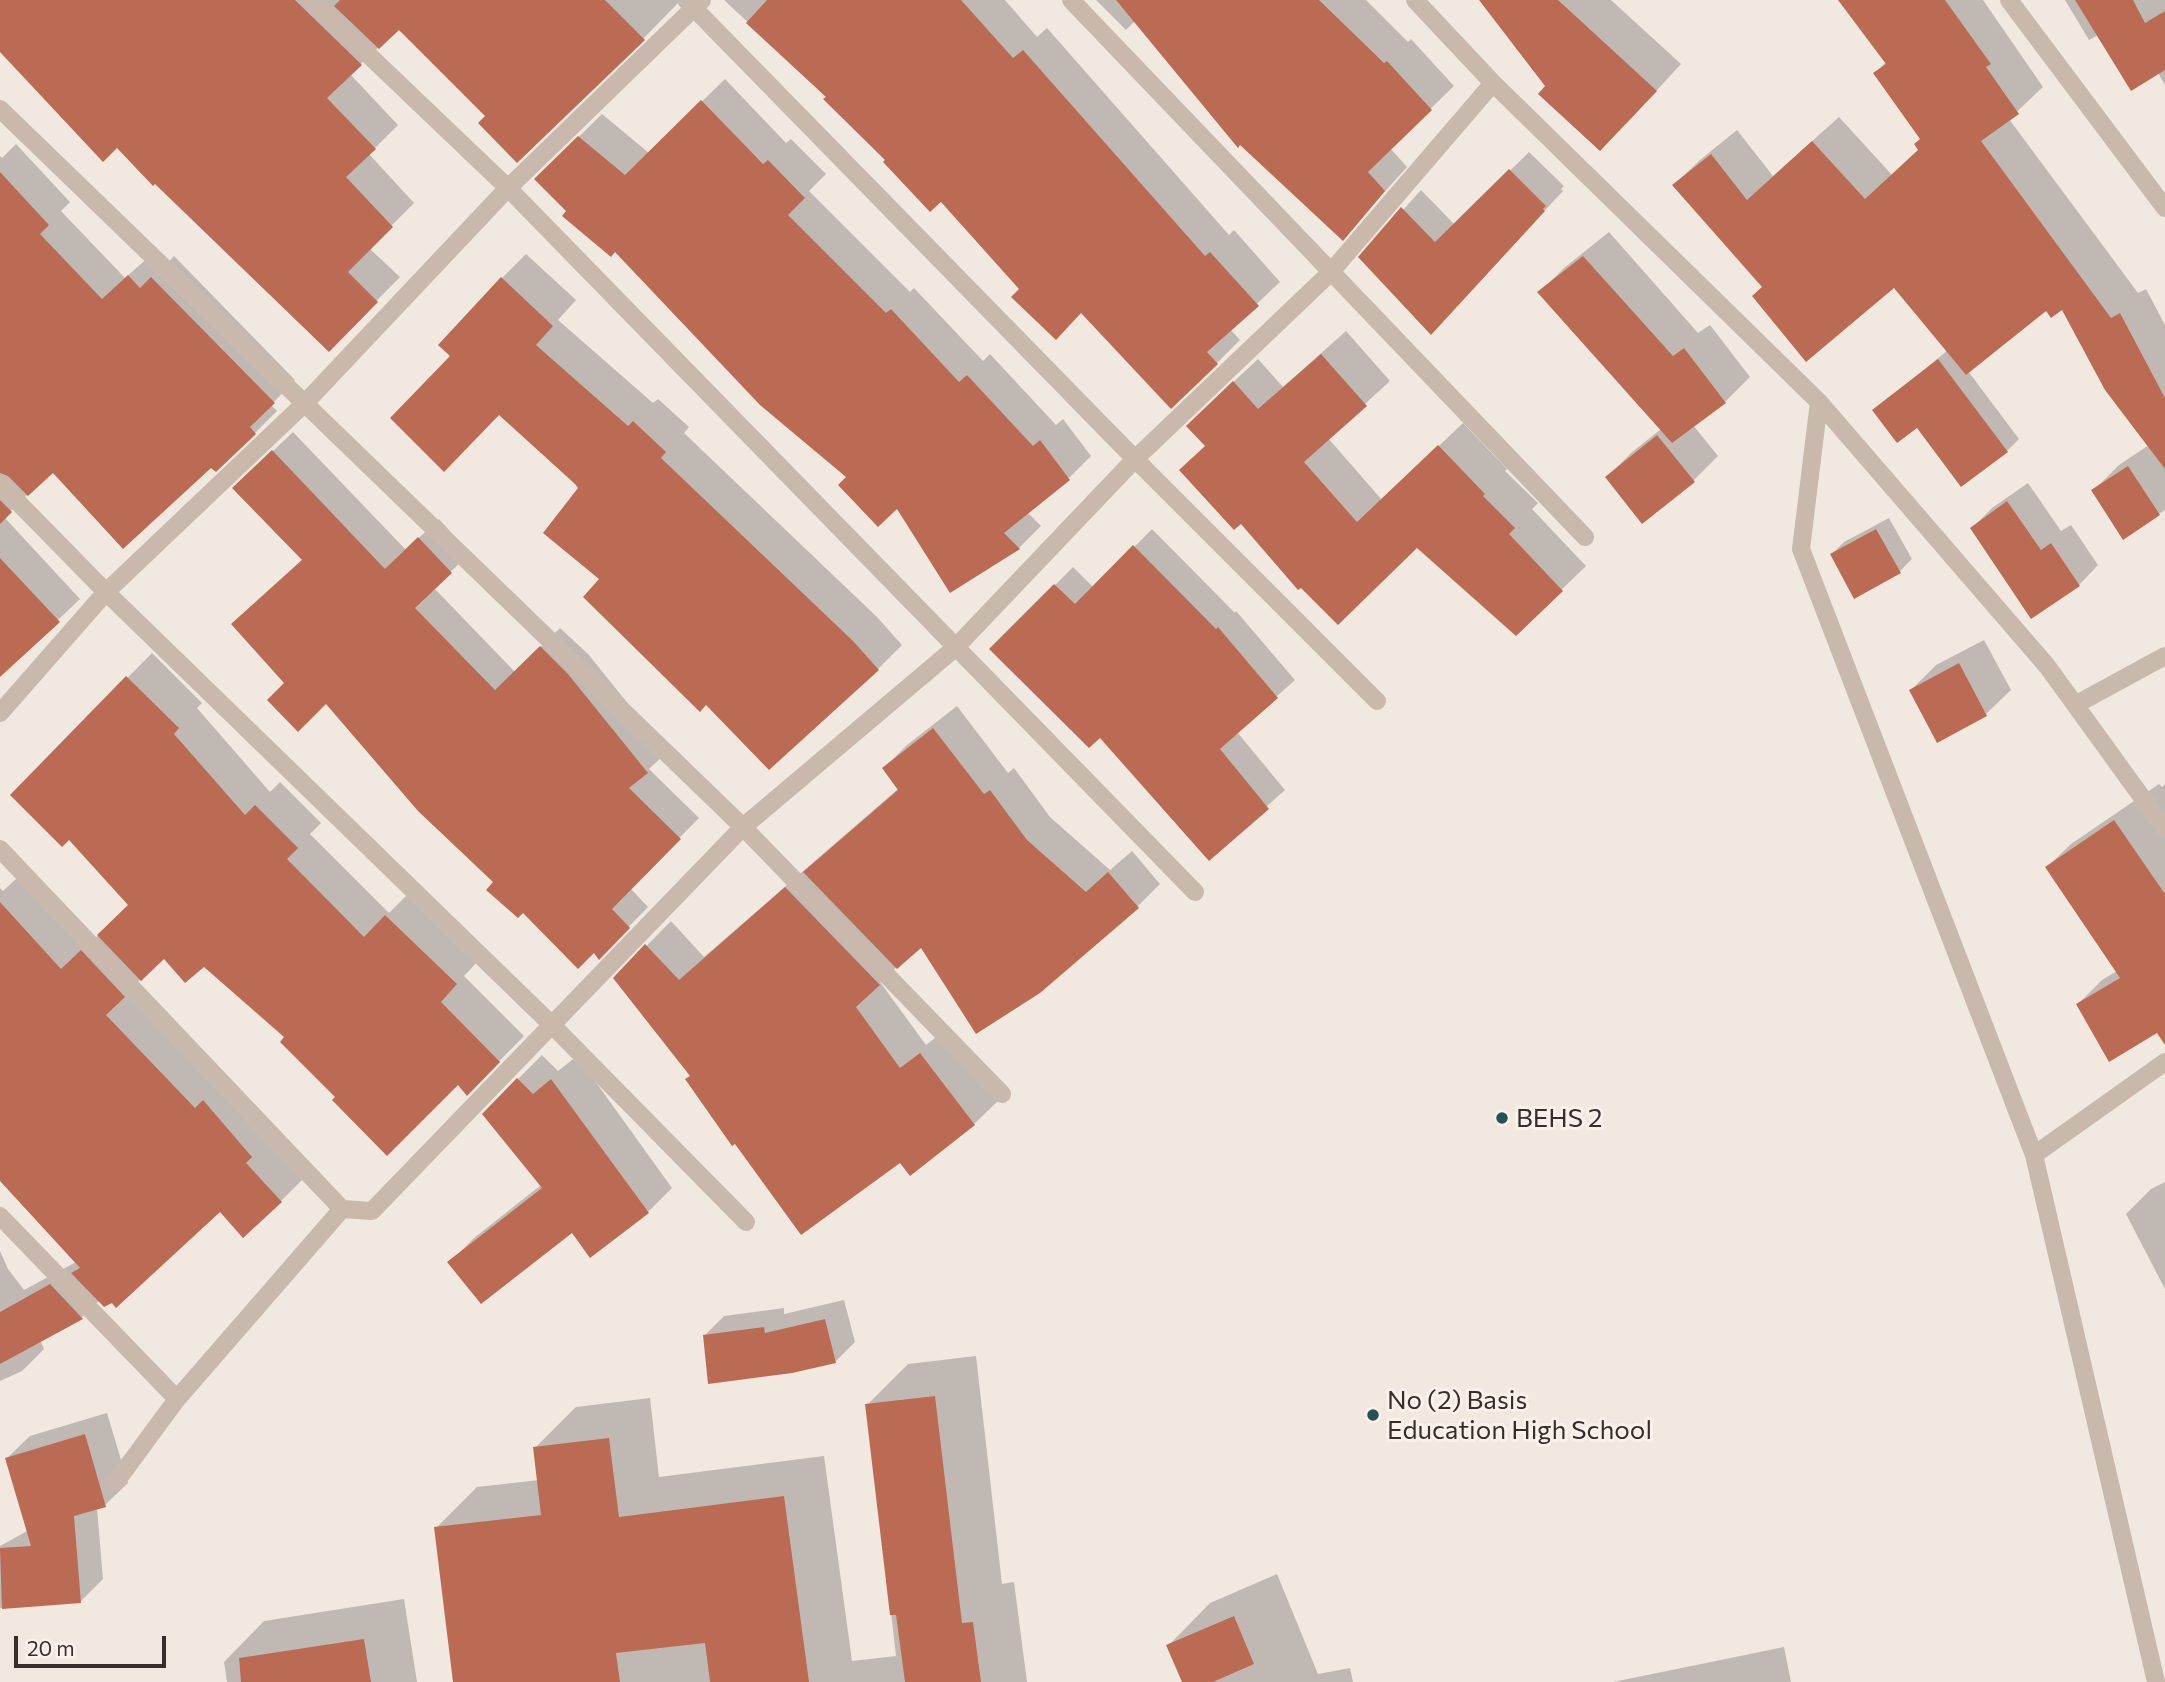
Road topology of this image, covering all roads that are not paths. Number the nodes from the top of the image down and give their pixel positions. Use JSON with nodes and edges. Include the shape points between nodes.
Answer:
{"nodes":[{"id":1,"x":311,"y":0,"type":"edge"},
{"id":2,"x":1071,"y":0,"type":"edge"},
{"id":3,"x":1415,"y":0,"type":"edge"},
{"id":4,"x":2010,"y":0,"type":"edge"},
{"id":5,"x":694,"y":3,"type":"edge"},
{"id":6,"x":1493,"y":83,"type":"junction"},
{"id":7,"x":0,"y":110,"type":"edge"},
{"id":8,"x":508,"y":188,"type":"junction"},
{"id":9,"x":2165,"y":208,"type":"edge"},
{"id":10,"x":1330,"y":273,"type":"junction"},
{"id":11,"x":1819,"y":402,"type":"junction"},
{"id":12,"x":305,"y":403,"type":"junction"},
{"id":13,"x":1135,"y":458,"type":"junction"},
{"id":14,"x":0,"y":484,"type":"edge"},
{"id":15,"x":1585,"y":537,"type":"dead end"},
{"id":16,"x":106,"y":592,"type":"junction"},
{"id":17,"x":955,"y":649,"type":"junction"},
{"id":18,"x":2165,"y":656,"type":"edge"},
{"id":19,"x":1377,"y":701,"type":"dead end"},
{"id":20,"x":2076,"y":705,"type":"junction"},
{"id":21,"x":0,"y":713,"type":"edge"},
{"id":22,"x":743,"y":827,"type":"junction"},
{"id":23,"x":2165,"y":829,"type":"edge"},
{"id":24,"x":0,"y":849,"type":"edge"},
{"id":25,"x":1195,"y":892,"type":"dead end"},
{"id":26,"x":553,"y":1026,"type":"junction"},
{"id":27,"x":2165,"y":1062,"type":"edge"},
{"id":28,"x":1002,"y":1094,"type":"dead end"},
{"id":29,"x":2034,"y":1155,"type":"junction"},
{"id":30,"x":342,"y":1209,"type":"junction"},
{"id":31,"x":0,"y":1216,"type":"edge"},
{"id":32,"x":746,"y":1222,"type":"dead end"},
{"id":33,"x":177,"y":1399,"type":"junction"},
{"id":34,"x":116,"y":1482,"type":"dead end"},
{"id":35,"x":2156,"y":1682,"type":"edge"}],
"edges":[{"from":1,"to":8,"type":"street"},
{"from":2,"to":10,"type":"street"},
{"from":3,"to":6,"type":"street"},
{"from":4,"to":9,"type":"street"},
{"from":5,"to":8,"type":"street"},
{"from":5,"to":13,"type":"street"},
{"from":6,"to":10,"type":"street"},
{"from":6,"to":11,"type":"street"},
{"from":7,"to":12,"type":"street"},
{"from":8,"to":12,"type":"street"},
{"from":8,"to":17,"type":"street"},
{"from":10,"to":13,"type":"street"},
{"from":10,"to":15,"type":"street"},
{"from":11,"to":20,"type":"street"},
{"from":11,"to":29,"type":"street","via":[[1801,549]]},
{"from":12,"to":16,"type":"street"},
{"from":12,"to":22,"type":"street"},
{"from":13,"to":17,"type":"street"},
{"from":13,"to":19,"type":"street"},
{"from":14,"to":16,"type":"street"},
{"from":16,"to":21,"type":"street"},
{"from":16,"to":26,"type":"street"},
{"from":17,"to":22,"type":"street"},
{"from":17,"to":25,"type":"street"},
{"from":18,"to":20,"type":"street"},
{"from":20,"to":23,"type":"street"},
{"from":22,"to":26,"type":"street"},
{"from":22,"to":28,"type":"street"},
{"from":24,"to":30,"type":"street"},
{"from":26,"to":30,"type":"street","via":[[372,1211]]},
{"from":26,"to":32,"type":"street"},
{"from":27,"to":29,"type":"street"},
{"from":29,"to":35,"type":"street"},
{"from":30,"to":33,"type":"street"},
{"from":31,"to":33,"type":"street"},
{"from":33,"to":34,"type":"street"}]}
